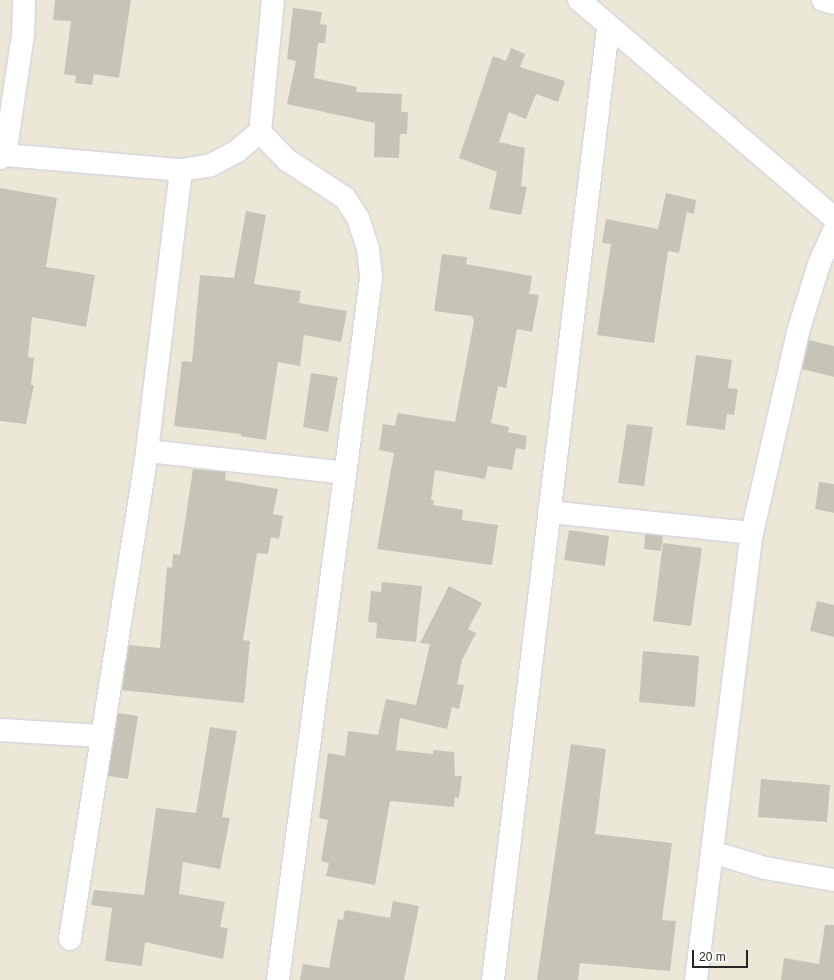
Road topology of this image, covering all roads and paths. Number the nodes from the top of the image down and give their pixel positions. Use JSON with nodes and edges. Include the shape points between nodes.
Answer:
{"nodes":[{"id":1,"x":24,"y":0,"type":"edge"},
{"id":2,"x":273,"y":0,"type":"edge"},
{"id":3,"x":578,"y":0,"type":"edge"},
{"id":4,"x":823,"y":0,"type":"edge"},
{"id":5,"x":834,"y":3,"type":"edge"},
{"id":6,"x":608,"y":28,"type":"junction"},
{"id":7,"x":260,"y":132,"type":"junction"},
{"id":8,"x":2,"y":157,"type":"edge"},
{"id":9,"x":181,"y":170,"type":"junction"},
{"id":10,"x":834,"y":218,"type":"edge"},
{"id":11,"x":834,"y":231,"type":"edge"},
{"id":12,"x":147,"y":451,"type":"junction"},
{"id":13,"x":345,"y":473,"type":"junction"},
{"id":14,"x":548,"y":512,"type":"junction"},
{"id":15,"x":752,"y":533,"type":"junction"},
{"id":16,"x":0,"y":730,"type":"edge"},
{"id":17,"x":102,"y":736,"type":"junction"},
{"id":18,"x":712,"y":852,"type":"junction"},
{"id":19,"x":834,"y":880,"type":"edge"},
{"id":20,"x":70,"y":939,"type":"dead end"},
{"id":21,"x":278,"y":980,"type":"edge"},
{"id":22,"x":493,"y":980,"type":"edge"},
{"id":23,"x":696,"y":980,"type":"edge"}],
"edges":[{"from":1,"to":8,"type":"street","via":[[23,34]]},
{"from":2,"to":7,"type":"street"},
{"from":3,"to":6,"type":"street"},
{"from":4,"to":5,"type":"street"},
{"from":6,"to":10,"type":"street"},
{"from":6,"to":14,"type":"street"},
{"from":7,"to":9,"type":"street","via":[[237,151],[211,165]]},
{"from":7,"to":13,"type":"street","via":[[287,160],[345,198],[358,218],[368,248],[371,279]]},
{"from":8,"to":9,"type":"street"},
{"from":9,"to":12,"type":"street"},
{"from":11,"to":15,"type":"street","via":[[819,264],[798,332]]},
{"from":12,"to":13,"type":"street"},
{"from":12,"to":17,"type":"street"},
{"from":13,"to":21,"type":"street"},
{"from":14,"to":15,"type":"street"},
{"from":14,"to":22,"type":"street"},
{"from":15,"to":18,"type":"street"},
{"from":16,"to":17,"type":"street"},
{"from":17,"to":20,"type":"street"},
{"from":18,"to":19,"type":"street","via":[[758,866]]},
{"from":18,"to":23,"type":"street"}]}
